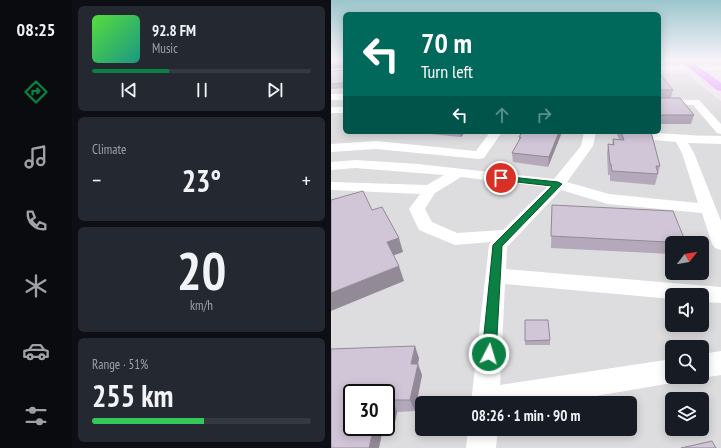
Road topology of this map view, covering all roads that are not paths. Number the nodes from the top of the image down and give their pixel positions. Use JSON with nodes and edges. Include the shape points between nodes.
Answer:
{"nodes":[{"id":1,"x":711,"y":81,"type":"edge"},
{"id":2,"x":721,"y":88,"type":"edge"},
{"id":3,"x":331,"y":97,"type":"edge"},
{"id":4,"x":343,"y":97,"type":"edge"},
{"id":5,"x":661,"y":102,"type":"edge"},
{"id":6,"x":331,"y":110,"type":"edge"},
{"id":7,"x":343,"y":110,"type":"edge"},
{"id":8,"x":721,"y":131,"type":"edge"},
{"id":9,"x":349,"y":134,"type":"edge"},
{"id":10,"x":495,"y":134,"type":"edge"},
{"id":11,"x":590,"y":134,"type":"edge"},
{"id":12,"x":626,"y":134,"type":"edge"},
{"id":13,"x":680,"y":138,"type":"junction"},
{"id":14,"x":721,"y":140,"type":"edge"},
{"id":15,"x":337,"y":147,"type":"edge"},
{"id":16,"x":331,"y":163,"type":"edge"},
{"id":17,"x":331,"y":166,"type":"edge"},
{"id":18,"x":458,"y":173,"type":"junction"},
{"id":19,"x":558,"y":184,"type":"junction"},
{"id":20,"x":331,"y":186,"type":"edge"},
{"id":21,"x":430,"y":190,"type":"junction"},
{"id":22,"x":708,"y":209,"type":"junction"},
{"id":23,"x":508,"y":235,"type":"junction"},
{"id":24,"x":721,"y":244,"type":"edge"},
{"id":25,"x":495,"y":276,"type":"junction"},
{"id":26,"x":721,"y":295,"type":"edge"},
{"id":27,"x":721,"y":363,"type":"edge"},
{"id":28,"x":709,"y":365,"type":"edge"},
{"id":29,"x":665,"y":372,"type":"edge"},
{"id":30,"x":485,"y":396,"type":"edge"},
{"id":31,"x":554,"y":396,"type":"edge"},
{"id":32,"x":482,"y":436,"type":"edge"},
{"id":33,"x":481,"y":448,"type":"edge"}],
"edges":[{"from":1,"to":2,"type":"main road"},
{"from":3,"to":4,"type":"street"},
{"from":5,"to":8,"type":"street","via":[[696,102]]},
{"from":6,"to":7,"type":"street"},
{"from":9,"to":15,"type":"street"},
{"from":10,"to":15,"type":"street","via":[[479,155],[400,146]]},
{"from":11,"to":19,"type":"street","via":[[587,146]]},
{"from":12,"to":13,"type":"street"},
{"from":13,"to":14,"type":"street"},
{"from":13,"to":22,"type":"street"},
{"from":15,"to":16,"type":"street"},
{"from":17,"to":18,"type":"street","via":[[355,164]]},
{"from":18,"to":19,"type":"street"},
{"from":18,"to":21,"type":"street"},
{"from":19,"to":22,"type":"street","via":[[608,199]]},
{"from":19,"to":23,"type":"street"},
{"from":20,"to":21,"type":"street"},
{"from":21,"to":23,"type":"street","via":[[417,208],[425,226],[455,239]]},
{"from":22,"to":24,"type":"street"},
{"from":23,"to":25,"type":"street","via":[[498,245]]},
{"from":25,"to":26,"type":"street"},
{"from":25,"to":30,"type":"street"},
{"from":27,"to":28,"type":"street"},
{"from":29,"to":31,"type":"street"},
{"from":32,"to":33,"type":"street"}]}
